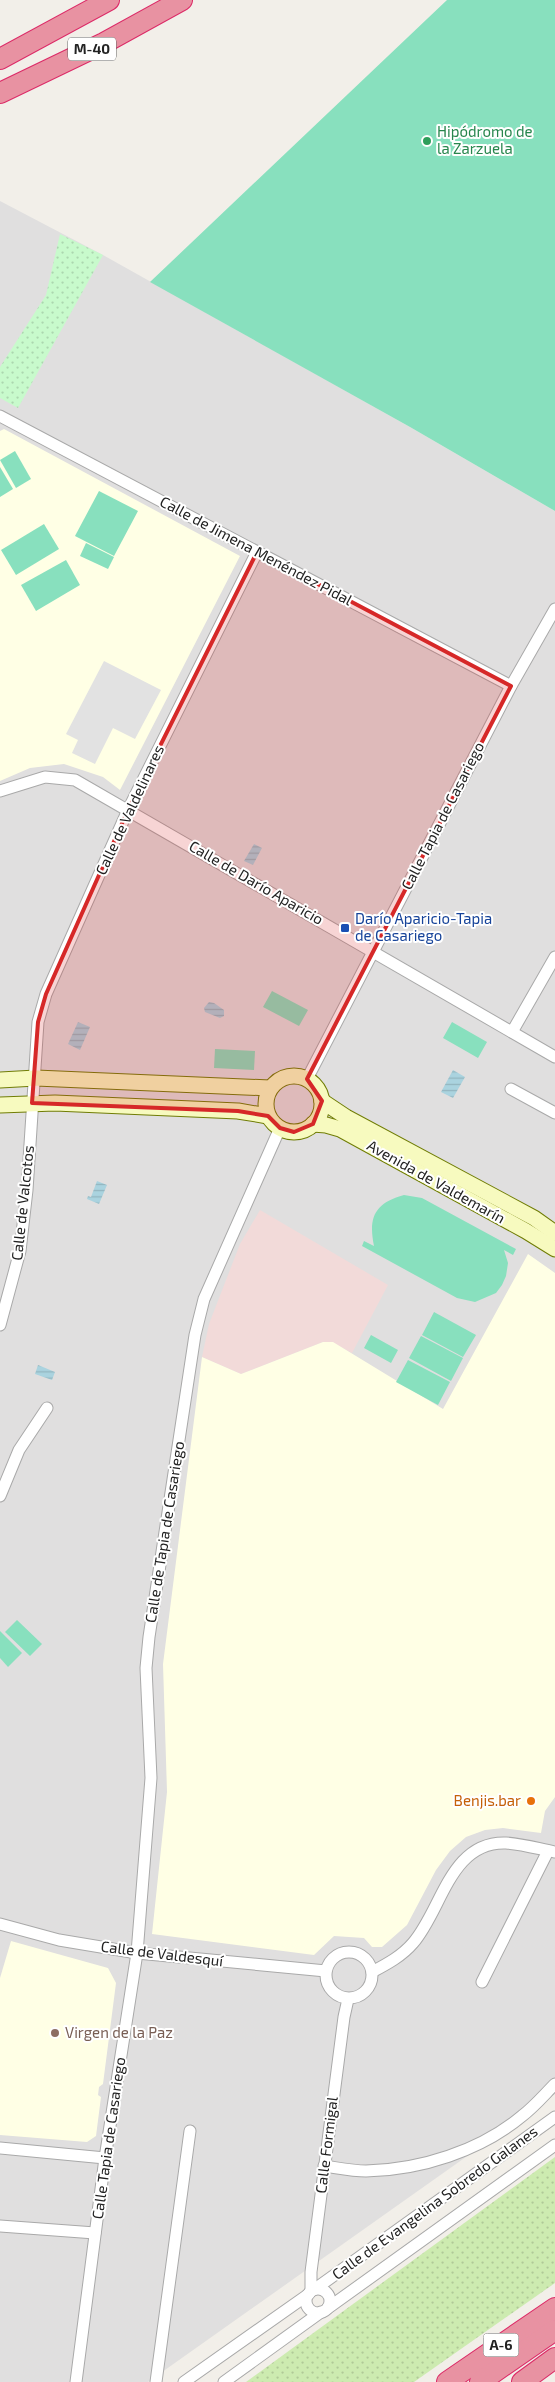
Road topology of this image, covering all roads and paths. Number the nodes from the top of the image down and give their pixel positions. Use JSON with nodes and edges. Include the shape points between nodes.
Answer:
{"nodes":[{"id":1,"x":109,"y":0,"type":"edge"},
{"id":2,"x":182,"y":0,"type":"edge"},
{"id":3,"x":0,"y":59,"type":"edge"},
{"id":4,"x":0,"y":93,"type":"edge"},
{"id":5,"x":0,"y":416,"type":"edge"},
{"id":6,"x":257,"y":552,"type":"junction"},
{"id":7,"x":555,"y":609,"type":"edge"},
{"id":8,"x":511,"y":686,"type":"junction"},
{"id":9,"x":0,"y":791,"type":"edge"},
{"id":10,"x":128,"y":810,"type":"junction"},
{"id":11,"x":373,"y":952,"type":"junction"},
{"id":12,"x":555,"y":957,"type":"edge"},
{"id":13,"x":512,"y":1032,"type":"junction"},
{"id":14,"x":555,"y":1057,"type":"edge"},
{"id":15,"x":36,"y":1078,"type":"junction"},
{"id":16,"x":307,"y":1079,"type":"junction"},
{"id":17,"x":0,"y":1080,"type":"edge"},
{"id":18,"x":270,"y":1088,"type":"junction"},
{"id":19,"x":511,"y":1089,"type":"dead end"},
{"id":20,"x":322,"y":1101,"type":"junction"},
{"id":21,"x":32,"y":1103,"type":"junction"},
{"id":22,"x":0,"y":1105,"type":"edge"},
{"id":23,"x":555,"y":1113,"type":"edge"},
{"id":24,"x":268,"y":1116,"type":"junction"},
{"id":25,"x":313,"y":1124,"type":"junction"},
{"id":26,"x":280,"y":1128,"type":"junction"},
{"id":27,"x":555,"y":1233,"type":"edge"},
{"id":28,"x":555,"y":1249,"type":"edge"},
{"id":29,"x":0,"y":1325,"type":"edge"},
{"id":30,"x":47,"y":1408,"type":"dead end"},
{"id":31,"x":0,"y":1496,"type":"edge"},
{"id":32,"x":551,"y":1852,"type":"edge"},
{"id":33,"x":0,"y":1924,"type":"edge"},
{"id":34,"x":137,"y":1953,"type":"junction"},
{"id":35,"x":326,"y":1971,"type":"junction"},
{"id":36,"x":372,"y":1972,"type":"junction"},
{"id":37,"x":482,"y":1982,"type":"dead end"},
{"id":38,"x":348,"y":1999,"type":"junction"},
{"id":39,"x":555,"y":2084,"type":"edge"},
{"id":40,"x":555,"y":2117,"type":"edge"},
{"id":41,"x":190,"y":2131,"type":"dead end"},
{"id":42,"x":555,"y":2145,"type":"edge"},
{"id":43,"x":0,"y":2148,"type":"edge"},
{"id":44,"x":105,"y":2158,"type":"junction"},
{"id":45,"x":324,"y":2166,"type":"junction"},
{"id":46,"x":0,"y":2226,"type":"edge"},
{"id":47,"x":95,"y":2233,"type":"junction"},
{"id":48,"x":312,"y":2292,"type":"junction"},
{"id":49,"x":555,"y":2308,"type":"edge"},
{"id":50,"x":324,"y":2310,"type":"junction"},
{"id":51,"x":555,"y":2330,"type":"edge"},
{"id":52,"x":555,"y":2340,"type":"edge"},
{"id":53,"x":555,"y":2358,"type":"edge"},
{"id":54,"x":555,"y":2372,"type":"edge"},
{"id":55,"x":76,"y":2382,"type":"edge"},
{"id":56,"x":156,"y":2382,"type":"edge"},
{"id":57,"x":184,"y":2382,"type":"edge"},
{"id":58,"x":224,"y":2382,"type":"edge"},
{"id":59,"x":447,"y":2382,"type":"edge"},
{"id":60,"x":480,"y":2382,"type":"edge"},
{"id":61,"x":497,"y":2382,"type":"edge"},
{"id":62,"x":522,"y":2382,"type":"edge"},
{"id":63,"x":540,"y":2382,"type":"edge"}],
"edges":[{"from":1,"to":3,"type":"highway","number":"M-40"},
{"from":2,"to":4,"type":"highway","number":"M-40","via":[[104,43]]},
{"from":5,"to":6,"type":"street","name":"Calle de Jimena Menéndez Pidal"},
{"from":6,"to":8,"type":"street","name":"Calle de Jimena Menéndez Pidal"},
{"from":6,"to":10,"type":"street","name":"Calle de Valdelinares"},
{"from":7,"to":8,"type":"street","name":"Calle Tapia de Casariego"},
{"from":8,"to":11,"type":"street","name":"Calle Tapia de Casariego"},
{"from":9,"to":10,"type":"street","name":"Calle de Darío Aparicio","via":[[45,777],[61,777],[75,780]]},
{"from":10,"to":11,"type":"street","name":"Calle de Darío Aparicio"},
{"from":10,"to":15,"type":"street","name":"Calle de Valdelinares","via":[[46,994],[38,1022]]},
{"from":11,"to":13,"type":"street","name":"Calle de Darío Aparicio"},
{"from":11,"to":16,"type":"street","name":"Calle Tapia de Casariego"},
{"from":12,"to":13,"type":"street"},
{"from":13,"to":14,"type":"street","name":"Calle de Darío Aparicio"},
{"from":15,"to":17,"type":"street"},
{"from":15,"to":18,"type":"street"},
{"from":15,"to":21,"type":"street","name":"Calle de Valcotos"},
{"from":16,"to":18,"type":"street","via":[[291,1075],[278,1080]]},
{"from":16,"to":20,"type":"street","via":[[315,1085]]},
{"from":18,"to":24,"type":"street","via":[[265,1104]]},
{"from":19,"to":23,"type":"street"},
{"from":20,"to":25,"type":"street","via":[[320,1113]]},
{"from":20,"to":27,"type":"street","name":"Avenida de Valdemarín","via":[[534,1218]]},
{"from":21,"to":22,"type":"street"},
{"from":21,"to":24,"type":"street","via":[[238,1111]]},
{"from":21,"to":29,"type":"street","name":"Calle de Valcotos","via":[[28,1190],[20,1251]]},
{"from":24,"to":26,"type":"street"},
{"from":25,"to":26,"type":"street","via":[[294,1132]]},
{"from":25,"to":28,"type":"street","name":"Avenida de Valdemarín","via":[[340,1129]]},
{"from":26,"to":34,"type":"street","name":"Calle de Tapia de Casariego","via":[[204,1299],[195,1335],[146,1668],[151,1778]]},
{"from":30,"to":31,"type":"street","via":[[19,1450]]},
{"from":32,"to":36,"type":"street","via":[[505,1843],[486,1846],[466,1856],[412,1944],[398,1957]]},
{"from":32,"to":37,"type":"street"},
{"from":33,"to":34,"type":"street","name":"Calle de Valdesquí","via":[[59,1940]]},
{"from":34,"to":35,"type":"street","name":"Calle de Valdesquí"},
{"from":34,"to":44,"type":"street","name":"Calle Tapia de Casariego"},
{"from":35,"to":36,"type":"street","via":[[332,1959],[349,1951],[367,1960]]},
{"from":35,"to":38,"type":"street","via":[[327,1983],[334,1994]]},
{"from":36,"to":38,"type":"street","via":[[372,1979],[362,1995]]},
{"from":38,"to":45,"type":"street","name":"Calle Formigal"},
{"from":39,"to":45,"type":"street","via":[[522,2117],[486,2140],[446,2158],[407,2167],[365,2171]]},
{"from":40,"to":48,"type":"street","name":"Calle de Evangelina Sobredo Galanes"},
{"from":41,"to":56,"type":"street"},
{"from":42,"to":50,"type":"street","name":"Calle de Evangelina Sobredo Galanes"},
{"from":43,"to":44,"type":"street"},
{"from":44,"to":47,"type":"street","name":"Calle Tapia de Casariego"},
{"from":45,"to":48,"type":"street","name":"Calle Formigal","via":[[311,2272]]},
{"from":46,"to":47,"type":"street","name":"Calle Tapia de Casariego"},
{"from":47,"to":55,"type":"street","name":"Calle Tapia de Casariego"},
{"from":48,"to":50,"type":"street","via":[[306,2300],[308,2307],[314,2312]]},
{"from":48,"to":50,"type":"street","via":[[322,2290],[328,2294],[330,2301]]},
{"from":48,"to":57,"type":"street","name":"Calle de Evangelina Sobredo Galanes"},
{"from":49,"to":59,"type":"highway","number":"A-6"},
{"from":50,"to":58,"type":"street","name":"Calle de Evangelina Sobredo Galanes"},
{"from":51,"to":60,"type":"highway"},
{"from":52,"to":61,"type":"highway"},
{"from":53,"to":62,"type":"highway"},
{"from":54,"to":63,"type":"highway"}]}
